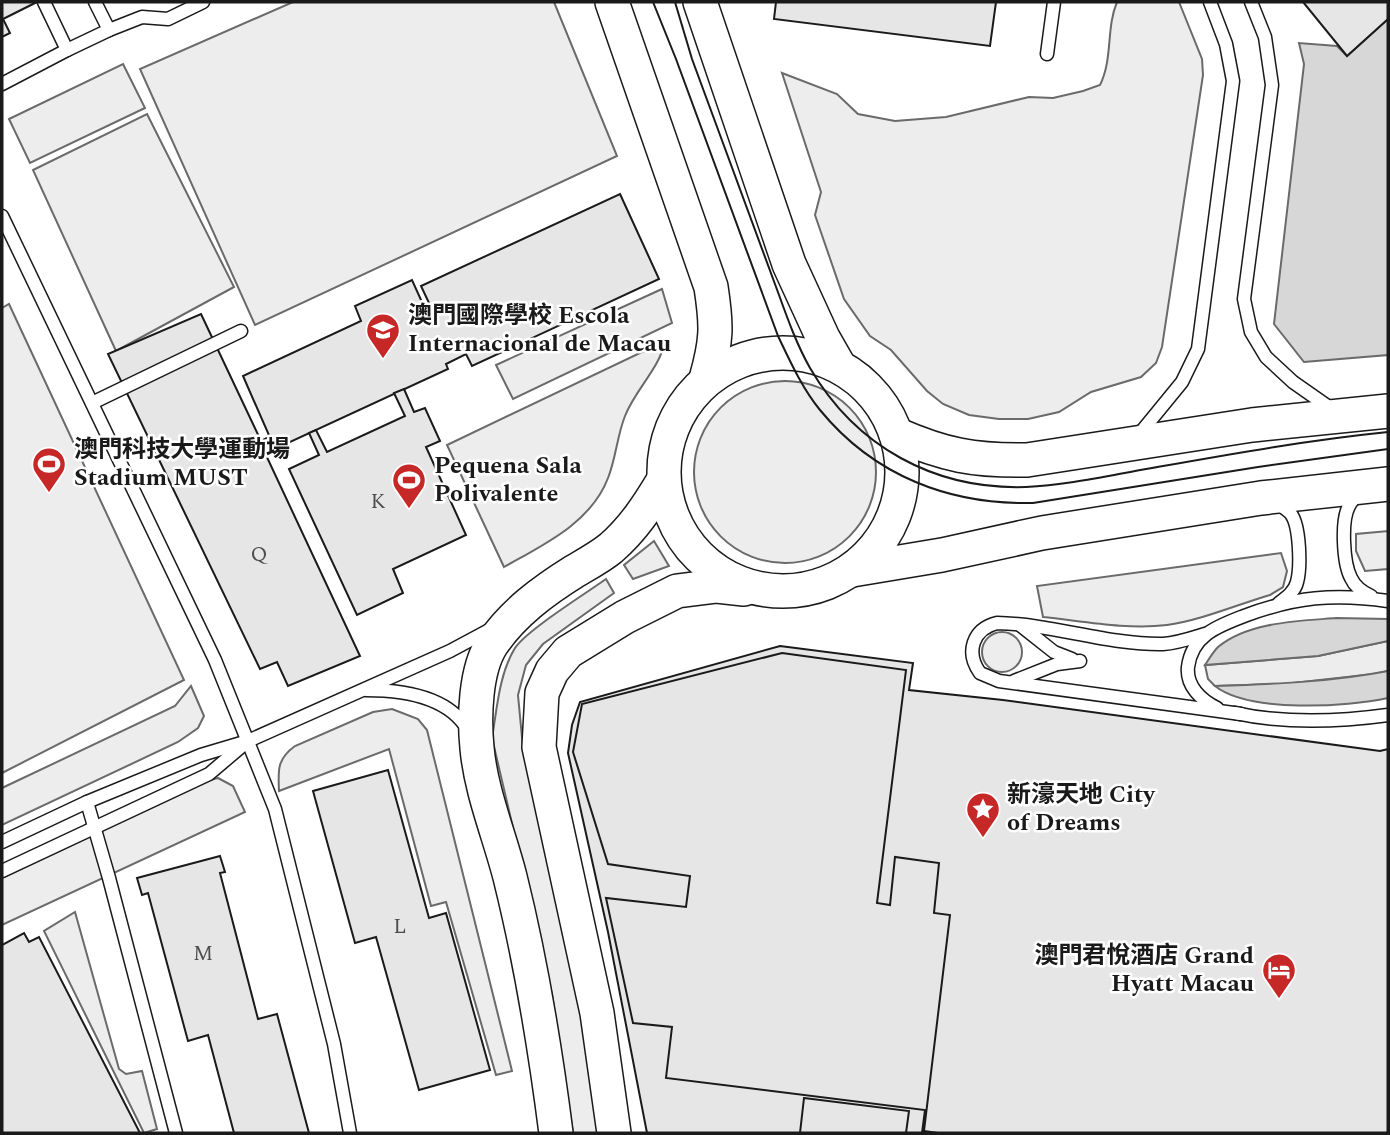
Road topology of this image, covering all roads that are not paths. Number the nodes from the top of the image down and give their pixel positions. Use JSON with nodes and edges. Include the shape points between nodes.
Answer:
{"nodes":[{"id":1,"x":44,"y":2,"type":"edge"},
{"id":2,"x":95,"y":2,"type":"edge"},
{"id":3,"x":203,"y":2,"type":"edge"},
{"id":4,"x":612,"y":2,"type":"edge"},
{"id":5,"x":700,"y":2,"type":"edge"},
{"id":6,"x":1054,"y":2,"type":"edge"},
{"id":7,"x":1210,"y":2,"type":"edge"},
{"id":8,"x":1251,"y":2,"type":"edge"},
{"id":9,"x":109,"y":30,"type":"junction"},
{"id":10,"x":67,"y":50,"type":"junction"},
{"id":11,"x":1047,"y":54,"type":"dead end"},
{"id":12,"x":2,"y":84,"type":"edge"},
{"id":13,"x":2,"y":216,"type":"edge"},
{"id":14,"x":241,"y":331,"type":"dead end"},
{"id":15,"x":839,"y":366,"type":"junction"},
{"id":16,"x":706,"y":379,"type":"junction"},
{"id":17,"x":92,"y":403,"type":"junction"},
{"id":18,"x":1388,"y":411,"type":"edge"},
{"id":19,"x":1341,"y":415,"type":"junction"},
{"id":20,"x":896,"y":434,"type":"junction"},
{"id":21,"x":1133,"y":443,"type":"junction"},
{"id":22,"x":663,"y":481,"type":"junction"},
{"id":23,"x":1380,"y":485,"type":"edge"},
{"id":24,"x":1261,"y":498,"type":"junction"},
{"id":25,"x":852,"y":570,"type":"junction"},
{"id":26,"x":757,"y":590,"type":"junction"},
{"id":27,"x":1382,"y":600,"type":"edge"},
{"id":28,"x":1279,"y":603,"type":"junction"},
{"id":29,"x":510,"y":620,"type":"junction"},
{"id":30,"x":1020,"y":625,"type":"junction"},
{"id":31,"x":1206,"y":634,"type":"junction"},
{"id":32,"x":1009,"y":682,"type":"junction"},
{"id":33,"x":359,"y":690,"type":"junction"},
{"id":34,"x":1241,"y":714,"type":"junction"},
{"id":35,"x":1388,"y":715,"type":"edge"},
{"id":36,"x":248,"y":741,"type":"junction"},
{"id":37,"x":477,"y":750,"type":"junction"},
{"id":38,"x":87,"y":803,"type":"junction"},
{"id":39,"x":94,"y":827,"type":"junction"},
{"id":40,"x":2,"y":842,"type":"edge"},
{"id":41,"x":2,"y":871,"type":"edge"},
{"id":42,"x":176,"y":1133,"type":"edge"},
{"id":43,"x":350,"y":1133,"type":"edge"},
{"id":44,"x":556,"y":1133,"type":"edge"},
{"id":45,"x":614,"y":1133,"type":"edge"}],
"edges":[{"from":1,"to":10,"type":"lane"},
{"from":2,"to":9,"type":"lane"},
{"from":3,"to":9,"type":"lane","via":[[168,19],[142,17]]},
{"from":4,"to":16,"type":"main road","via":[[711,287],[716,344]]},
{"from":5,"to":15,"type":"main road","via":[[789,264]]},
{"from":6,"to":11,"type":"lane"},
{"from":7,"to":21,"type":"lane","via":[[1226,44],[1233,81],[1198,349],[1182,382]]},
{"from":8,"to":19,"type":"lane","via":[[1265,37],[1272,85],[1244,299],[1251,332],[1272,364]]},
{"from":9,"to":10,"type":"lane"},
{"from":10,"to":12,"type":"lane"},
{"from":13,"to":17,"type":"lane"},
{"from":14,"to":17,"type":"lane"},
{"from":15,"to":16,"type":"main road","via":[[806,354],[771,352],[737,361]]},
{"from":15,"to":20,"type":"main road","via":[[870,391]]},
{"from":16,"to":22,"type":"main road","via":[[676,419],[666,443]]},
{"from":17,"to":36,"type":"lane","via":[[215,660]]},
{"from":18,"to":19,"type":"main road"},
{"from":19,"to":21,"type":"main road"},
{"from":20,"to":21,"type":"main road","via":[[956,456],[994,461]]},
{"from":20,"to":25,"type":"main road","via":[[901,459],[896,509],[886,533]]},
{"from":22,"to":26,"type":"main road","via":[[672,519],[692,552],[721,576]]},
{"from":22,"to":29,"type":"main road","via":[[631,529],[609,550],[552,586]]},
{"from":23,"to":24,"type":"main road"},
{"from":23,"to":27,"type":"lane","via":[[1349,505],[1345,544],[1350,577],[1360,590]]},
{"from":24,"to":25,"type":"main road"},
{"from":24,"to":28,"type":"lane","via":[[1291,513],[1295,523],[1300,564],[1297,584]]},
{"from":25,"to":26,"type":"main road","via":[[822,586],[790,592]]},
{"from":26,"to":45,"type":"main road","via":[[717,586],[677,591],[568,652],[542,693],[539,747],[597,1013]]},
{"from":27,"to":28,"type":"lane","via":[[1328,597]]},
{"from":28,"to":31,"type":"lane"},
{"from":29,"to":33,"type":"lane"},
{"from":29,"to":37,"type":"main road","via":[[490,648],[481,675],[475,711]]},
{"from":30,"to":31,"type":"lane","via":[[1163,644]]},
{"from":30,"to":32,"type":"lane","via":[[988,625],[973,640],[971,656],[980,673]]},
{"from":30,"to":32,"type":"lane","via":[[1054,652],[1080,661],[1057,664]]},
{"from":31,"to":34,"type":"lane","via":[[1190,654],[1187,672],[1193,690],[1206,703]]},
{"from":32,"to":34,"type":"lane"},
{"from":33,"to":36,"type":"lane"},
{"from":33,"to":37,"type":"lane","via":[[410,694],[448,709],[466,726]]},
{"from":34,"to":35,"type":"lane","via":[[1307,720]]},
{"from":36,"to":38,"type":"lane","via":[[201,755]]},
{"from":36,"to":39,"type":"lane","via":[[209,774]]},
{"from":36,"to":43,"type":"lane","via":[[278,822],[334,1044]]},
{"from":37,"to":44,"type":"main road","via":[[543,1028]]},
{"from":38,"to":39,"type":"lane"},
{"from":38,"to":40,"type":"lane"},
{"from":39,"to":41,"type":"lane"},
{"from":39,"to":42,"type":"lane"}]}
